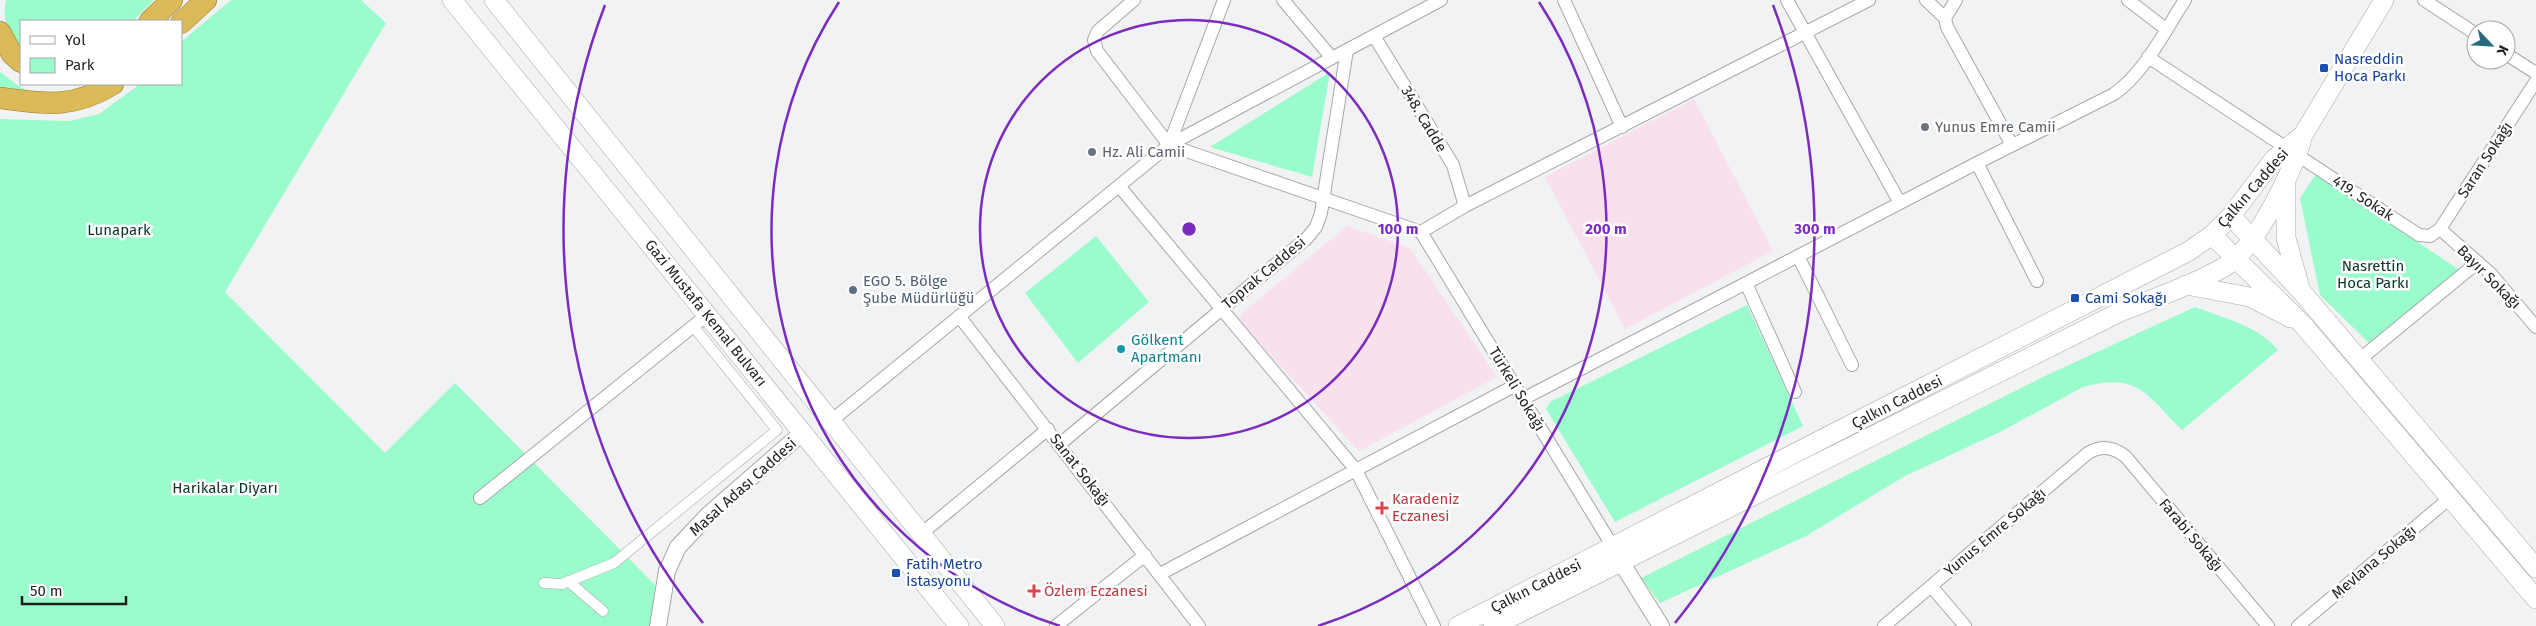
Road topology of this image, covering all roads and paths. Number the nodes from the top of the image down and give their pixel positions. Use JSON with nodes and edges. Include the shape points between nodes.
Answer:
{"nodes":[{"id":1,"x":172,"y":0,"type":"edge"},
{"id":2,"x":206,"y":0,"type":"edge"},
{"id":3,"x":452,"y":0,"type":"edge"},
{"id":4,"x":494,"y":0,"type":"edge"},
{"id":5,"x":1134,"y":0,"type":"edge"},
{"id":6,"x":1224,"y":0,"type":"edge"},
{"id":7,"x":1282,"y":0,"type":"edge"},
{"id":8,"x":1440,"y":0,"type":"edge"},
{"id":9,"x":1564,"y":0,"type":"edge"},
{"id":10,"x":1786,"y":0,"type":"edge"},
{"id":11,"x":1869,"y":0,"type":"edge"},
{"id":12,"x":1926,"y":0,"type":"edge"},
{"id":13,"x":1956,"y":0,"type":"edge"},
{"id":14,"x":2128,"y":0,"type":"edge"},
{"id":15,"x":2185,"y":0,"type":"edge"},
{"id":16,"x":2384,"y":0,"type":"edge"},
{"id":17,"x":2424,"y":0,"type":"edge"},
{"id":18,"x":1945,"y":18,"type":"junction"},
{"id":19,"x":151,"y":20,"type":"edge"},
{"id":20,"x":182,"y":22,"type":"edge"},
{"id":21,"x":2466,"y":27,"type":"edge"},
{"id":22,"x":2166,"y":29,"type":"junction"},
{"id":23,"x":0,"y":32,"type":"edge"},
{"id":24,"x":1804,"y":34,"type":"junction"},
{"id":25,"x":1374,"y":36,"type":"junction"},
{"id":26,"x":1347,"y":50,"type":"junction"},
{"id":27,"x":2148,"y":57,"type":"junction"},
{"id":28,"x":1332,"y":58,"type":"junction"},
{"id":29,"x":2516,"y":60,"type":"edge"},
{"id":30,"x":20,"y":61,"type":"edge"},
{"id":31,"x":2536,"y":73,"type":"edge"},
{"id":32,"x":2536,"y":81,"type":"edge"},
{"id":33,"x":111,"y":85,"type":"edge"},
{"id":34,"x":0,"y":98,"type":"edge"},
{"id":35,"x":1622,"y":127,"type":"junction"},
{"id":36,"x":1169,"y":144,"type":"junction"},
{"id":37,"x":2012,"y":145,"type":"junction"},
{"id":38,"x":2292,"y":151,"type":"junction"},
{"id":39,"x":1977,"y":163,"type":"junction"},
{"id":40,"x":2286,"y":179,"type":"junction"},
{"id":41,"x":1119,"y":186,"type":"junction"},
{"id":42,"x":1324,"y":198,"type":"junction"},
{"id":43,"x":1900,"y":203,"type":"junction"},
{"id":44,"x":1465,"y":206,"type":"junction"},
{"id":45,"x":2231,"y":216,"type":"junction"},
{"id":46,"x":1421,"y":232,"type":"junction"},
{"id":47,"x":2435,"y":233,"type":"junction"},
{"id":48,"x":2212,"y":235,"type":"junction"},
{"id":49,"x":2253,"y":238,"type":"junction"},
{"id":50,"x":1798,"y":256,"type":"junction"},
{"id":51,"x":2236,"y":258,"type":"junction"},
{"id":52,"x":2478,"y":262,"type":"junction"},
{"id":53,"x":2037,"y":281,"type":"dead end"},
{"id":54,"x":1746,"y":283,"type":"junction"},
{"id":55,"x":2186,"y":285,"type":"junction"},
{"id":56,"x":2301,"y":291,"type":"junction"},
{"id":57,"x":1221,"y":309,"type":"junction"},
{"id":58,"x":959,"y":316,"type":"junction"},
{"id":59,"x":700,"y":320,"type":"junction"},
{"id":60,"x":2303,"y":325,"type":"junction"},
{"id":61,"x":2536,"y":327,"type":"edge"},
{"id":62,"x":2359,"y":360,"type":"junction"},
{"id":63,"x":1852,"y":365,"type":"dead end"},
{"id":64,"x":1514,"y":386,"type":"junction"},
{"id":65,"x":1795,"y":392,"type":"dead end"},
{"id":66,"x":1523,"y":399,"type":"junction"},
{"id":67,"x":831,"y":421,"type":"junction"},
{"id":68,"x":1048,"y":429,"type":"junction"},
{"id":69,"x":802,"y":432,"type":"junction"},
{"id":70,"x":1060,"y":444,"type":"junction"},
{"id":71,"x":2110,"y":448,"type":"joint"},
{"id":72,"x":1356,"y":470,"type":"junction"},
{"id":73,"x":2451,"y":497,"type":"junction"},
{"id":74,"x":480,"y":498,"type":"dead end"},
{"id":75,"x":921,"y":534,"type":"junction"},
{"id":76,"x":1145,"y":554,"type":"junction"},
{"id":77,"x":1617,"y":554,"type":"junction"},
{"id":78,"x":2536,"y":568,"type":"edge"},
{"id":79,"x":1160,"y":574,"type":"junction"},
{"id":80,"x":568,"y":581,"type":"junction"},
{"id":81,"x":544,"y":583,"type":"dead end"},
{"id":82,"x":1931,"y":586,"type":"junction"},
{"id":83,"x":2536,"y":600,"type":"edge"},
{"id":84,"x":603,"y":611,"type":"dead end"},
{"id":85,"x":658,"y":626,"type":"edge"},
{"id":86,"x":959,"y":626,"type":"edge"},
{"id":87,"x":995,"y":626,"type":"edge"},
{"id":88,"x":1056,"y":626,"type":"edge"},
{"id":89,"x":1199,"y":626,"type":"edge"},
{"id":90,"x":1434,"y":626,"type":"edge"},
{"id":91,"x":1458,"y":626,"type":"edge"},
{"id":92,"x":1493,"y":626,"type":"edge"},
{"id":93,"x":1661,"y":626,"type":"edge"},
{"id":94,"x":1884,"y":626,"type":"edge"},
{"id":95,"x":1965,"y":626,"type":"edge"},
{"id":96,"x":2268,"y":626,"type":"edge"},
{"id":97,"x":2298,"y":626,"type":"edge"}],
"edges":[{"from":1,"to":19,"type":"highway"},
{"from":2,"to":20,"type":"highway"},
{"from":3,"to":59,"type":"main road","name":"Gazi Mustafa Kemal Bulvarı"},
{"from":4,"to":67,"type":"main road","name":"Gazi Mustafa Kemal Bulvarı"},
{"from":5,"to":36,"type":"street","via":[[1098,31],[1094,40],[1097,51]]},
{"from":6,"to":36,"type":"street"},
{"from":7,"to":28,"type":"street"},
{"from":8,"to":25,"type":"street"},
{"from":9,"to":35,"type":"street"},
{"from":10,"to":24,"type":"street"},
{"from":11,"to":24,"type":"street"},
{"from":12,"to":18,"type":"street"},
{"from":13,"to":18,"type":"street"},
{"from":14,"to":22,"type":"street"},
{"from":15,"to":22,"type":"street"},
{"from":16,"to":38,"type":"main road","name":"Çalkın Caddesi"},
{"from":17,"to":21,"type":"street"},
{"from":18,"to":37,"type":"street"},
{"from":22,"to":27,"type":"street"},
{"from":23,"to":30,"type":"highway","via":[[12,54]]},
{"from":24,"to":35,"type":"street"},
{"from":24,"to":43,"type":"street"},
{"from":25,"to":26,"type":"street"},
{"from":25,"to":44,"type":"street","name":"348. Cadde","via":[[1453,165]]},
{"from":26,"to":28,"type":"street"},
{"from":26,"to":42,"type":"street","name":"Toprak Caddesi"},
{"from":27,"to":37,"type":"street","via":[[2127,84],[2114,94]]},
{"from":27,"to":38,"type":"street","name":"419. Sokak"},
{"from":28,"to":36,"type":"street"},
{"from":29,"to":31,"type":"street"},
{"from":32,"to":47,"type":"street","name":"Saran Sokağı"},
{"from":33,"to":34,"type":"highway","via":[[98,93],[66,103]]},
{"from":35,"to":44,"type":"street"},
{"from":36,"to":41,"type":"street"},
{"from":36,"to":42,"type":"street"},
{"from":37,"to":39,"type":"street"},
{"from":38,"to":40,"type":"main road","name":"Çalkın Caddesi"},
{"from":38,"to":45,"type":"main road","name":"Çalkın Caddesi","via":[[2274,159]]},
{"from":38,"to":47,"type":"street","name":"419. Sokak","via":[[2419,234]]},
{"from":39,"to":43,"type":"street"},
{"from":39,"to":53,"type":"street"},
{"from":40,"to":49,"type":"main road","name":"Çalkın Caddesi"},
{"from":40,"to":56,"type":"main road","name":"Çalkın Caddesi","via":[[2286,238]]},
{"from":41,"to":57,"type":"street"},
{"from":41,"to":58,"type":"street"},
{"from":42,"to":46,"type":"street"},
{"from":42,"to":57,"type":"street","name":"Toprak Caddesi","via":[[1316,227],[1307,238]]},
{"from":43,"to":50,"type":"street"},
{"from":44,"to":46,"type":"street"},
{"from":45,"to":48,"type":"main road","name":"Çalkın Caddesi"},
{"from":45,"to":49,"type":"main road"},
{"from":46,"to":64,"type":"street","name":"Türkeli Sokağı"},
{"from":47,"to":52,"type":"street","name":"Bayır Sokağı"},
{"from":48,"to":51,"type":"main road"},
{"from":48,"to":77,"type":"main road","name":"Çalkın Caddesi","via":[[2134,280]]},
{"from":49,"to":51,"type":"main road","name":"Çalkın Caddesi"},
{"from":49,"to":56,"type":"main road"},
{"from":50,"to":54,"type":"street"},
{"from":50,"to":63,"type":"street"},
{"from":51,"to":55,"type":"main road","name":"Çalkın Caddesi"},
{"from":51,"to":60,"type":"main road"},
{"from":52,"to":61,"type":"street","name":"Bayır Sokağı"},
{"from":52,"to":62,"type":"street"},
{"from":54,"to":65,"type":"street"},
{"from":54,"to":66,"type":"street"},
{"from":55,"to":60,"type":"main road","via":[[2250,298]]},
{"from":55,"to":77,"type":"main road","name":"Çalkın Caddesi","via":[[2111,316]]},
{"from":56,"to":62,"type":"main road"},
{"from":57,"to":70,"type":"street","name":"Toprak Caddesi"},
{"from":57,"to":72,"type":"street"},
{"from":58,"to":67,"type":"street"},
{"from":58,"to":68,"type":"street","name":"Sanat Sokağı"},
{"from":59,"to":69,"type":"main road","name":"Gazi Mustafa Kemal Bulvarı"},
{"from":59,"to":74,"type":"street"},
{"from":59,"to":80,"type":"street","via":[[777,430],[614,563]]},
{"from":60,"to":73,"type":"main road"},
{"from":62,"to":78,"type":"main road"},
{"from":64,"to":66,"type":"street","name":"Türkeli Sokağı"},
{"from":64,"to":72,"type":"street"},
{"from":66,"to":77,"type":"street","name":"Türkeli Sokağı"},
{"from":67,"to":75,"type":"main road","name":"Gazi Mustafa Kemal Bulvarı"},
{"from":68,"to":70,"type":"street","name":"Sanat Sokağı"},
{"from":68,"to":75,"type":"street"},
{"from":69,"to":85,"type":"street","name":"Masal Adası Caddesi","via":[[678,547],[667,571]]},
{"from":69,"to":86,"type":"main road","name":"Gazi Mustafa Kemal Bulvarı"},
{"from":70,"to":76,"type":"street","name":"Sanat Sokağı"},
{"from":71,"to":82,"type":"street","name":"Yunus Emre Sokağı","via":[[2088,453]]},
{"from":71,"to":96,"type":"street","name":"Farabi Sokağı","via":[[2126,457]]},
{"from":72,"to":79,"type":"street"},
{"from":72,"to":90,"type":"street"},
{"from":73,"to":83,"type":"main road"},
{"from":73,"to":97,"type":"street","name":"Mevlana Sokağı"},
{"from":75,"to":87,"type":"main road","name":"Gazi Mustafa Kemal Bulvarı"},
{"from":76,"to":79,"type":"street","name":"Sanat Sokağı"},
{"from":76,"to":88,"type":"street"},
{"from":77,"to":91,"type":"main road","name":"Çalkın Caddesi"},
{"from":77,"to":92,"type":"main road","name":"Çalkın Caddesi"},
{"from":77,"to":93,"type":"street"},
{"from":79,"to":89,"type":"street","name":"Sanat Sokağı"},
{"from":80,"to":81,"type":"street"},
{"from":80,"to":84,"type":"street"},
{"from":82,"to":94,"type":"street","name":"Yunus Emre Sokağı"},
{"from":82,"to":95,"type":"street"}]}
